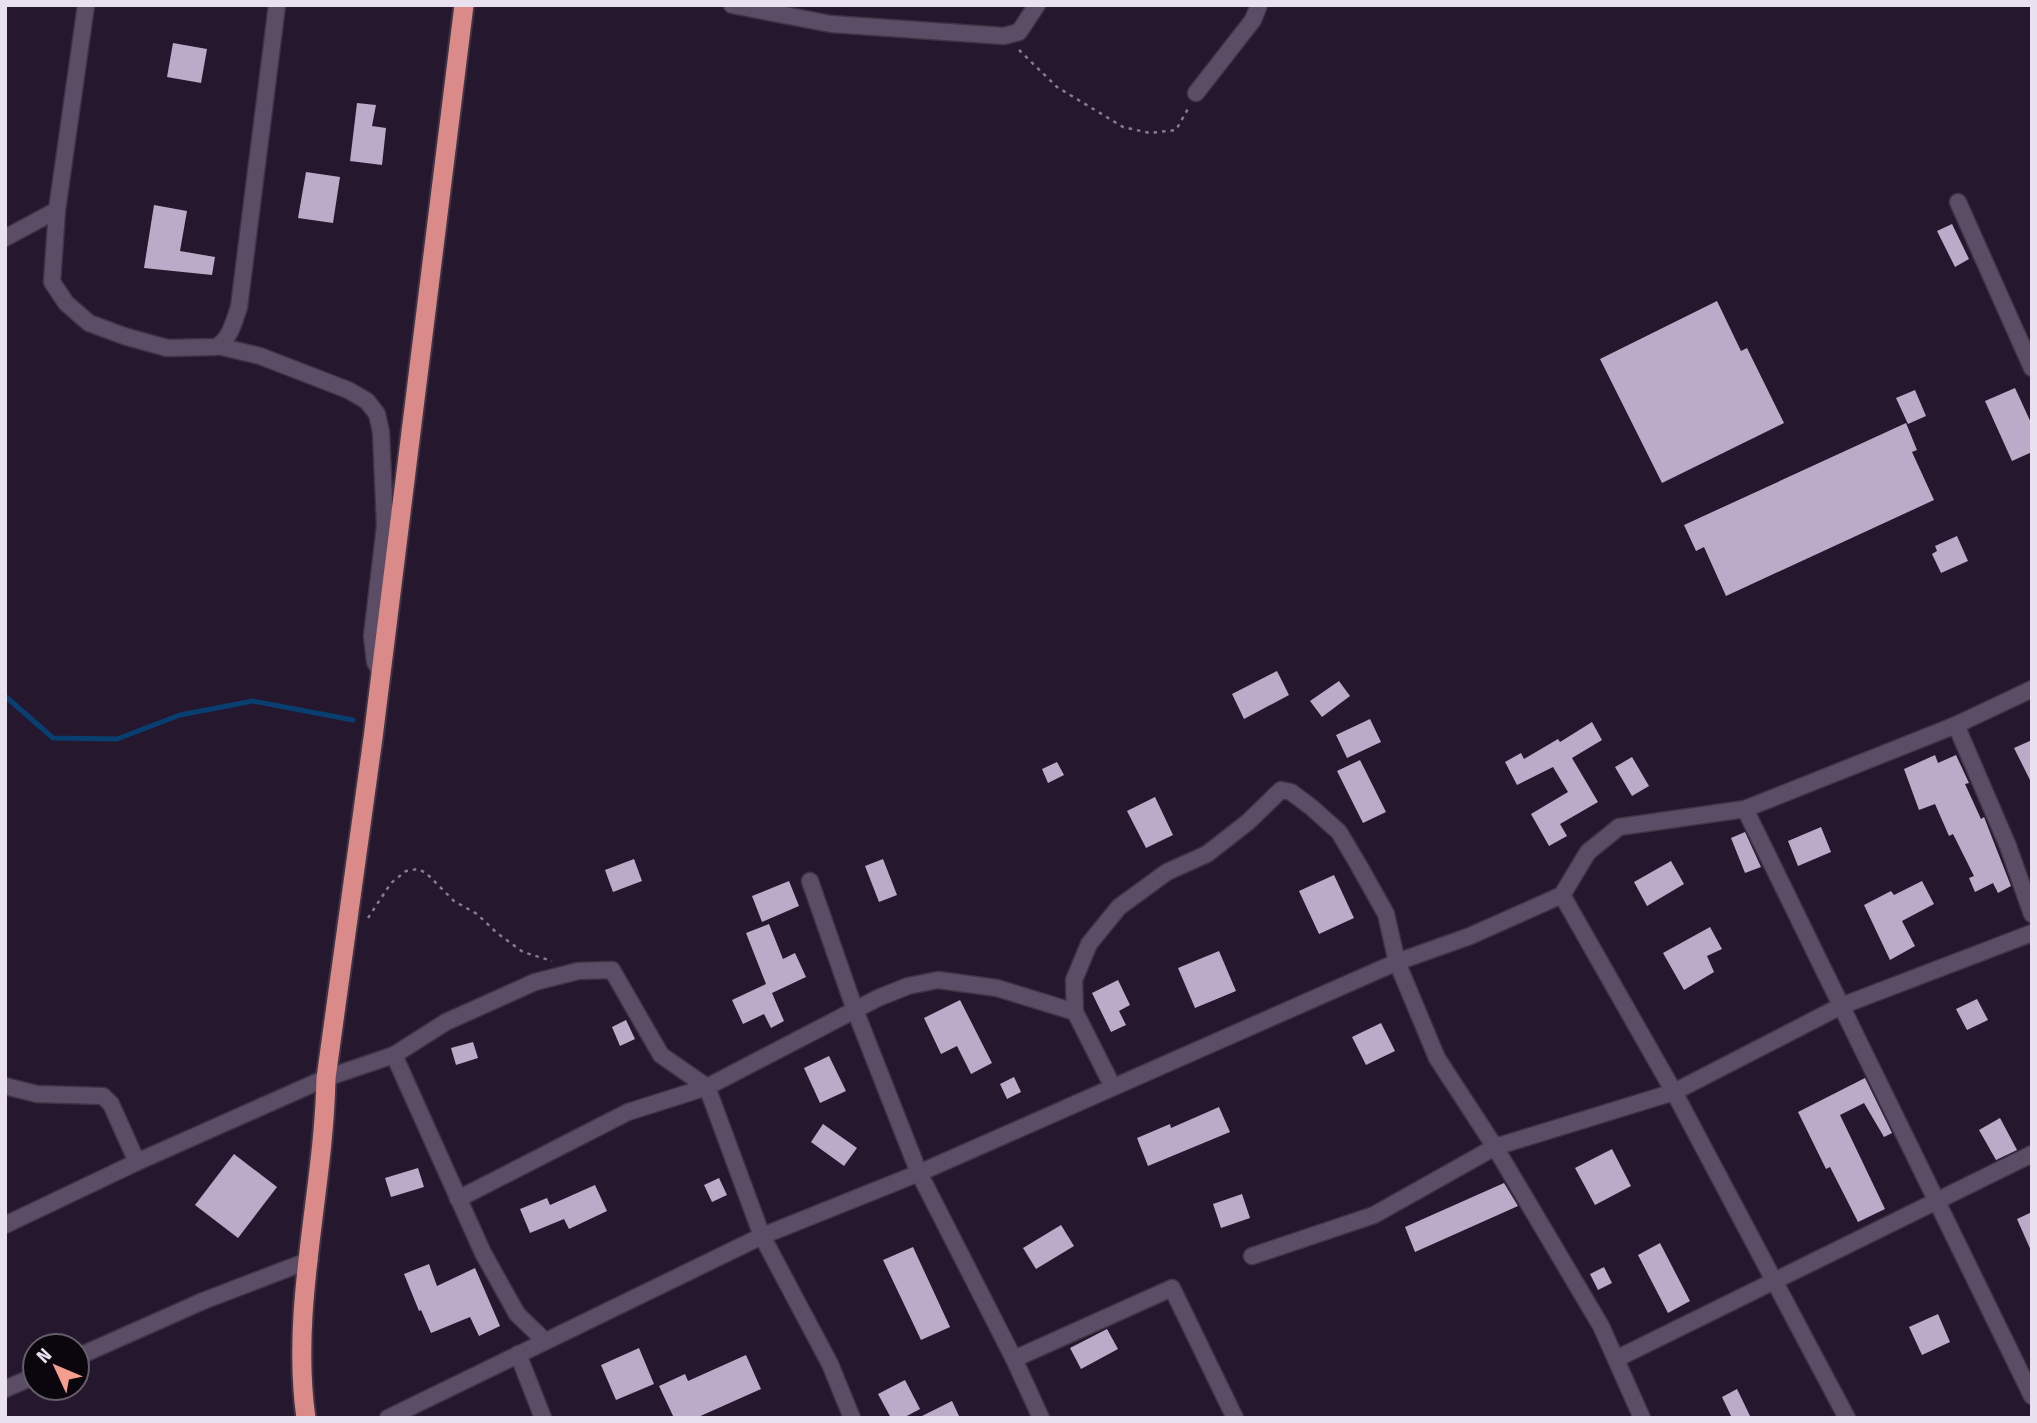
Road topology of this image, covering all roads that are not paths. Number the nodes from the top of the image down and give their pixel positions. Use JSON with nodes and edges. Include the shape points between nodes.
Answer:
{"nodes":[{"id":1,"x":86,"y":5,"type":"edge"},
{"id":2,"x":277,"y":5,"type":"edge"},
{"id":3,"x":464,"y":5,"type":"edge"},
{"id":4,"x":732,"y":5,"type":"edge"},
{"id":5,"x":1037,"y":5,"type":"edge"},
{"id":6,"x":1259,"y":5,"type":"edge"},
{"id":7,"x":1196,"y":93,"type":"road end"},
{"id":8,"x":1958,"y":202,"type":"dead end"},
{"id":9,"x":57,"y":210,"type":"junction"},
{"id":10,"x":5,"y":238,"type":"edge"},
{"id":11,"x":218,"y":346,"type":"junction"},
{"id":12,"x":2032,"y":368,"type":"edge"},
{"id":13,"x":381,"y":673,"type":"junction"},
{"id":14,"x":2032,"y":689,"type":"edge"},
{"id":15,"x":1956,"y":725,"type":"junction"},
{"id":16,"x":1745,"y":809,"type":"junction"},
{"id":17,"x":2032,"y":865,"type":"edge"},
{"id":18,"x":2016,"y":872,"type":"junction"},
{"id":19,"x":810,"y":881,"type":"dead end"},
{"id":20,"x":1562,"y":895,"type":"junction"},
{"id":21,"x":2032,"y":914,"type":"edge"},
{"id":22,"x":2032,"y":933,"type":"edge"},
{"id":23,"x":1396,"y":962,"type":"junction"},
{"id":24,"x":1841,"y":1006,"type":"junction"},
{"id":25,"x":855,"y":1010,"type":"junction"},
{"id":26,"x":1075,"y":1012,"type":"junction"},
{"id":27,"x":394,"y":1055,"type":"junction"},
{"id":28,"x":327,"y":1078,"type":"junction"},
{"id":29,"x":5,"y":1086,"type":"edge"},
{"id":30,"x":707,"y":1087,"type":"junction"},
{"id":31,"x":1113,"y":1087,"type":"junction"},
{"id":32,"x":1674,"y":1092,"type":"junction"},
{"id":33,"x":1495,"y":1147,"type":"junction"},
{"id":34,"x":2032,"y":1154,"type":"edge"},
{"id":35,"x":137,"y":1162,"type":"junction"},
{"id":36,"x":919,"y":1173,"type":"junction"},
{"id":37,"x":458,"y":1199,"type":"junction"},
{"id":38,"x":1935,"y":1201,"type":"junction"},
{"id":39,"x":5,"y":1225,"type":"edge"},
{"id":40,"x":762,"y":1236,"type":"junction"},
{"id":41,"x":1252,"y":1256,"type":"dead end"},
{"id":42,"x":310,"y":1260,"type":"junction"},
{"id":43,"x":1775,"y":1282,"type":"junction"},
{"id":44,"x":545,"y":1341,"type":"junction"},
{"id":45,"x":91,"y":1351,"type":"edge"},
{"id":46,"x":518,"y":1354,"type":"junction"},
{"id":47,"x":1014,"y":1359,"type":"junction"},
{"id":48,"x":1616,"y":1359,"type":"junction"},
{"id":49,"x":21,"y":1383,"type":"edge"},
{"id":50,"x":5,"y":1390,"type":"edge"},
{"id":51,"x":2032,"y":1396,"type":"edge"},
{"id":52,"x":306,"y":1418,"type":"edge"},
{"id":53,"x":388,"y":1418,"type":"edge"},
{"id":54,"x":543,"y":1418,"type":"edge"},
{"id":55,"x":852,"y":1418,"type":"edge"},
{"id":56,"x":1041,"y":1418,"type":"edge"},
{"id":57,"x":1235,"y":1418,"type":"edge"},
{"id":58,"x":1642,"y":1418,"type":"edge"},
{"id":59,"x":1847,"y":1418,"type":"edge"}],
"edges":[{"from":1,"to":9,"type":"street"},
{"from":2,"to":11,"type":"street","via":[[239,307],[226,339]]},
{"from":3,"to":13,"type":"highway"},
{"from":4,"to":5,"type":"street","via":[[831,24],[1004,36],[1019,32]]},
{"from":6,"to":7,"type":"street","via":[[1253,20]]},
{"from":8,"to":12,"type":"street"},
{"from":9,"to":10,"type":"street"},
{"from":9,"to":11,"type":"street","via":[[52,282],[66,303],[89,323],[167,348]]},
{"from":11,"to":13,"type":"street","via":[[271,360],[348,390],[368,401],[377,414],[385,526],[372,636],[374,662]]},
{"from":13,"to":28,"type":"highway"},
{"from":14,"to":15,"type":"street"},
{"from":15,"to":16,"type":"street"},
{"from":15,"to":18,"type":"street"},
{"from":16,"to":20,"type":"street","via":[[1619,827],[1588,852]]},
{"from":16,"to":24,"type":"street"},
{"from":17,"to":18,"type":"street"},
{"from":18,"to":21,"type":"street"},
{"from":19,"to":25,"type":"street"},
{"from":20,"to":23,"type":"street","via":[[1470,936]]},
{"from":20,"to":32,"type":"street"},
{"from":22,"to":24,"type":"street"},
{"from":23,"to":26,"type":"street","via":[[1386,914],[1339,832],[1291,792],[1281,790],[1207,854],[1167,872],[1119,907],[1089,944],[1074,980]]},
{"from":23,"to":31,"type":"street"},
{"from":23,"to":33,"type":"street","via":[[1437,1058]]},
{"from":24,"to":32,"type":"street"},
{"from":24,"to":38,"type":"street"},
{"from":25,"to":26,"type":"street","via":[[908,986],[938,980],[997,988]]},
{"from":25,"to":30,"type":"street"},
{"from":25,"to":36,"type":"street"},
{"from":26,"to":31,"type":"street"},
{"from":27,"to":28,"type":"street"},
{"from":27,"to":30,"type":"street","via":[[446,1022],[535,982],[578,971],[612,970],[661,1055]]},
{"from":27,"to":37,"type":"street"},
{"from":28,"to":35,"type":"street"},
{"from":28,"to":42,"type":"highway"},
{"from":29,"to":35,"type":"street","via":[[37,1094],[103,1096]]},
{"from":30,"to":37,"type":"street","via":[[628,1112]]},
{"from":30,"to":40,"type":"street"},
{"from":31,"to":36,"type":"street"},
{"from":32,"to":33,"type":"street"},
{"from":32,"to":43,"type":"street"},
{"from":33,"to":41,"type":"street","via":[[1374,1215]]},
{"from":33,"to":48,"type":"street"},
{"from":34,"to":38,"type":"street"},
{"from":35,"to":39,"type":"street"},
{"from":36,"to":40,"type":"street"},
{"from":36,"to":47,"type":"street"},
{"from":37,"to":44,"type":"street","via":[[517,1314]]},
{"from":38,"to":43,"type":"street"},
{"from":38,"to":51,"type":"street"},
{"from":40,"to":44,"type":"street"},
{"from":40,"to":55,"type":"street","via":[[830,1364]]},
{"from":42,"to":45,"type":"street"},
{"from":42,"to":52,"type":"highway","via":[[302,1323]]},
{"from":43,"to":48,"type":"street"},
{"from":43,"to":59,"type":"street"},
{"from":44,"to":46,"type":"street"},
{"from":46,"to":53,"type":"street"},
{"from":46,"to":54,"type":"street"},
{"from":47,"to":56,"type":"street"},
{"from":47,"to":57,"type":"street","via":[[1172,1288]]},
{"from":48,"to":58,"type":"street"},
{"from":49,"to":50,"type":"street"}]}
